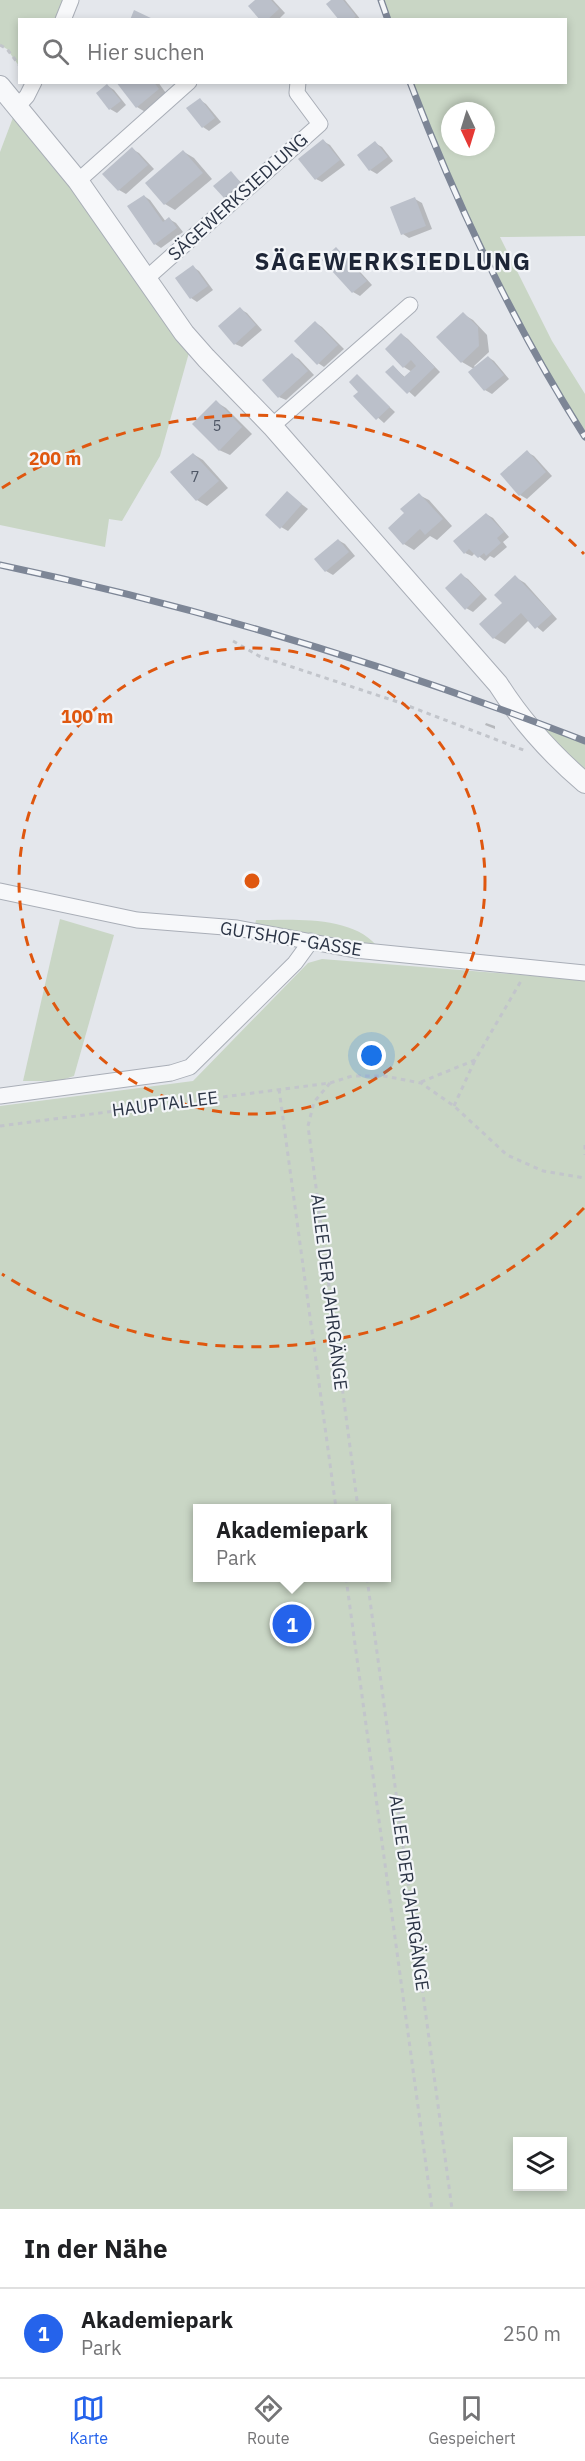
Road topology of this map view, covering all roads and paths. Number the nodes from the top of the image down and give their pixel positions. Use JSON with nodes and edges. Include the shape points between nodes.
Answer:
{"nodes":[{"id":1,"x":71,"y":0,"type":"edge"},
{"id":2,"x":64,"y":18,"type":"edge"},
{"id":3,"x":0,"y":45,"type":"edge"},
{"id":4,"x":18,"y":63,"type":"edge"},
{"id":5,"x":33,"y":84,"type":"edge"},
{"id":6,"x":187,"y":84,"type":"edge"},
{"id":7,"x":298,"y":84,"type":"edge"},
{"id":8,"x":0,"y":87,"type":"edge"},
{"id":9,"x":17,"y":106,"type":"junction"},
{"id":10,"x":78,"y":180,"type":"junction"},
{"id":11,"x":147,"y":278,"type":"junction"},
{"id":12,"x":410,"y":305,"type":"dead end"},
{"id":13,"x":272,"y":426,"type":"junction"},
{"id":14,"x":233,"y":641,"type":"dead end"},
{"id":15,"x":532,"y":753,"type":"dead end"},
{"id":16,"x":585,"y":783,"type":"edge"},
{"id":17,"x":0,"y":891,"type":"edge"},
{"id":18,"x":311,"y":941,"type":"junction"},
{"id":19,"x":585,"y":973,"type":"edge"},
{"id":20,"x":524,"y":974,"type":"dead end"},
{"id":21,"x":475,"y":1059,"type":"junction"},
{"id":22,"x":330,"y":1083,"type":"junction"},
{"id":23,"x":421,"y":1083,"type":"junction"},
{"id":24,"x":279,"y":1089,"type":"junction"},
{"id":25,"x":0,"y":1096,"type":"edge"},
{"id":26,"x":454,"y":1106,"type":"junction"},
{"id":27,"x":0,"y":1126,"type":"edge"},
{"id":28,"x":585,"y":1145,"type":"edge"},
{"id":29,"x":585,"y":1155,"type":"edge"},
{"id":30,"x":585,"y":1178,"type":"edge"},
{"id":31,"x":335,"y":1504,"type":"edge"},
{"id":32,"x":357,"y":1504,"type":"edge"},
{"id":33,"x":347,"y":1582,"type":"edge"},
{"id":34,"x":368,"y":1582,"type":"edge"},
{"id":35,"x":432,"y":2209,"type":"edge"},
{"id":36,"x":452,"y":2209,"type":"edge"}],
"edges":[{"from":1,"to":2,"type":"street"},
{"from":3,"to":4,"type":"path"},
{"from":5,"to":9,"type":"street"},
{"from":6,"to":10,"type":"street"},
{"from":7,"to":11,"type":"street","name":"SÄGEWERKSIEDLUNG","via":[[297,93],[320,124]]},
{"from":8,"to":9,"type":"street"},
{"from":9,"to":10,"type":"street"},
{"from":10,"to":11,"type":"street"},
{"from":11,"to":13,"type":"street","via":[[184,333]]},
{"from":12,"to":13,"type":"street"},
{"from":13,"to":16,"type":"street","via":[[498,684],[552,755]]},
{"from":14,"to":15,"type":"path","via":[[259,656],[398,702]]},
{"from":17,"to":18,"type":"street","name":"GUTSHOF-GASSE","via":[[138,920],[237,928]]},
{"from":18,"to":19,"type":"street","name":"GUTSHOF-GASSE","via":[[355,950]]},
{"from":18,"to":25,"type":"street","via":[[295,963],[190,1067],[171,1074]]},
{"from":20,"to":21,"type":"path"},
{"from":21,"to":23,"type":"path"},
{"from":21,"to":26,"type":"path"},
{"from":22,"to":23,"type":"path","name":"HAUPTALLEE","via":[[352,1076],[384,1076]]},
{"from":22,"to":24,"type":"path","name":"HAUPTALLEE"},
{"from":22,"to":32,"type":"path","name":"ALLEE DER JAHRGÄNGE","via":[[314,1102],[308,1126]]},
{"from":23,"to":26,"type":"path"},
{"from":24,"to":27,"type":"path","name":"HAUPTALLEE"},
{"from":24,"to":31,"type":"path"},
{"from":26,"to":30,"type":"path","via":[[507,1155],[543,1171]]},
{"from":28,"to":29,"type":"path"},
{"from":33,"to":35,"type":"path"},
{"from":34,"to":36,"type":"path","name":"ALLEE DER JAHRGÄNGE"}]}
